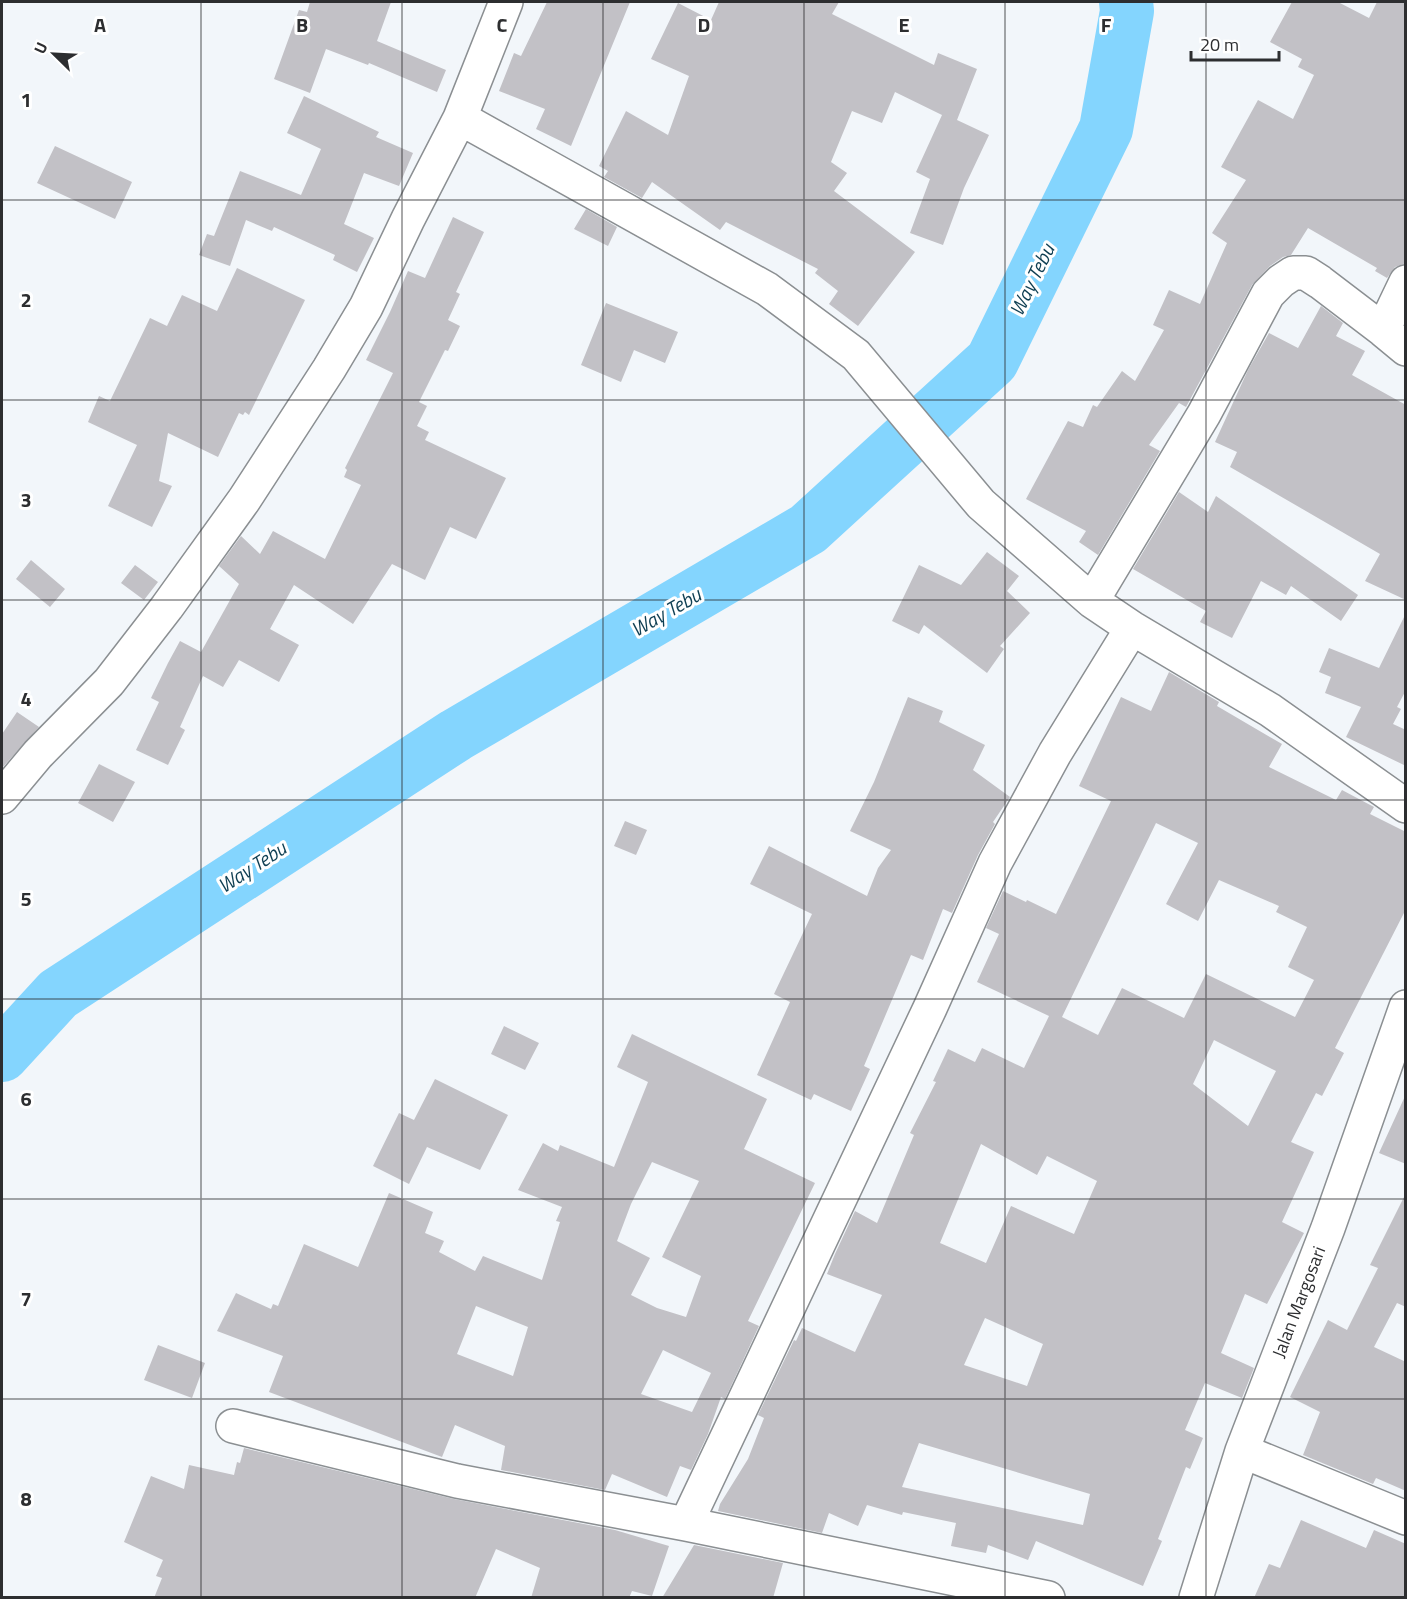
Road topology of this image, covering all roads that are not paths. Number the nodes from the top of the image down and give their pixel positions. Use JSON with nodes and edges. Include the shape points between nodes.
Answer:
{"nodes":[{"id":1,"x":506,"y":2,"type":"edge"},
{"id":2,"x":459,"y":118,"type":"junction"},
{"id":3,"x":1406,"y":282,"type":"edge"},
{"id":4,"x":1394,"y":340,"type":"edge"},
{"id":5,"x":1092,"y":602,"type":"junction"},
{"id":6,"x":1132,"y":628,"type":"junction"},
{"id":7,"x":2,"y":797,"type":"edge"},
{"id":8,"x":1406,"y":806,"type":"edge"},
{"id":9,"x":1406,"y":1007,"type":"edge"},
{"id":10,"x":233,"y":1426,"type":"dead end"},
{"id":11,"x":1242,"y":1451,"type":"junction"},
{"id":12,"x":1406,"y":1518,"type":"edge"},
{"id":13,"x":686,"y":1524,"type":"junction"},
{"id":14,"x":1048,"y":1598,"type":"edge"},
{"id":15,"x":1196,"y":1598,"type":"edge"}],
"edges":[{"from":1,"to":2,"type":"street"},
{"from":2,"to":5,"type":"street","via":[[767,289],[856,355],[981,504]]},
{"from":2,"to":7,"type":"street","via":[[366,307],[244,500],[109,682]]},
{"from":3,"to":4,"type":"street"},
{"from":4,"to":5,"type":"street","via":[[1306,273],[1293,273],[1281,281],[1268,294],[1204,414]]},
{"from":5,"to":6,"type":"street"},
{"from":6,"to":8,"type":"street","via":[[1270,710]]},
{"from":6,"to":13,"type":"street","via":[[1055,753],[995,863]]},
{"from":9,"to":11,"type":"street","name":"Jalan Margosari","via":[[1328,1228]]},
{"from":10,"to":13,"type":"street","via":[[457,1481]]},
{"from":11,"to":12,"type":"street"},
{"from":11,"to":15,"type":"street","name":"Jalan Margosari"},
{"from":13,"to":14,"type":"street"}]}
